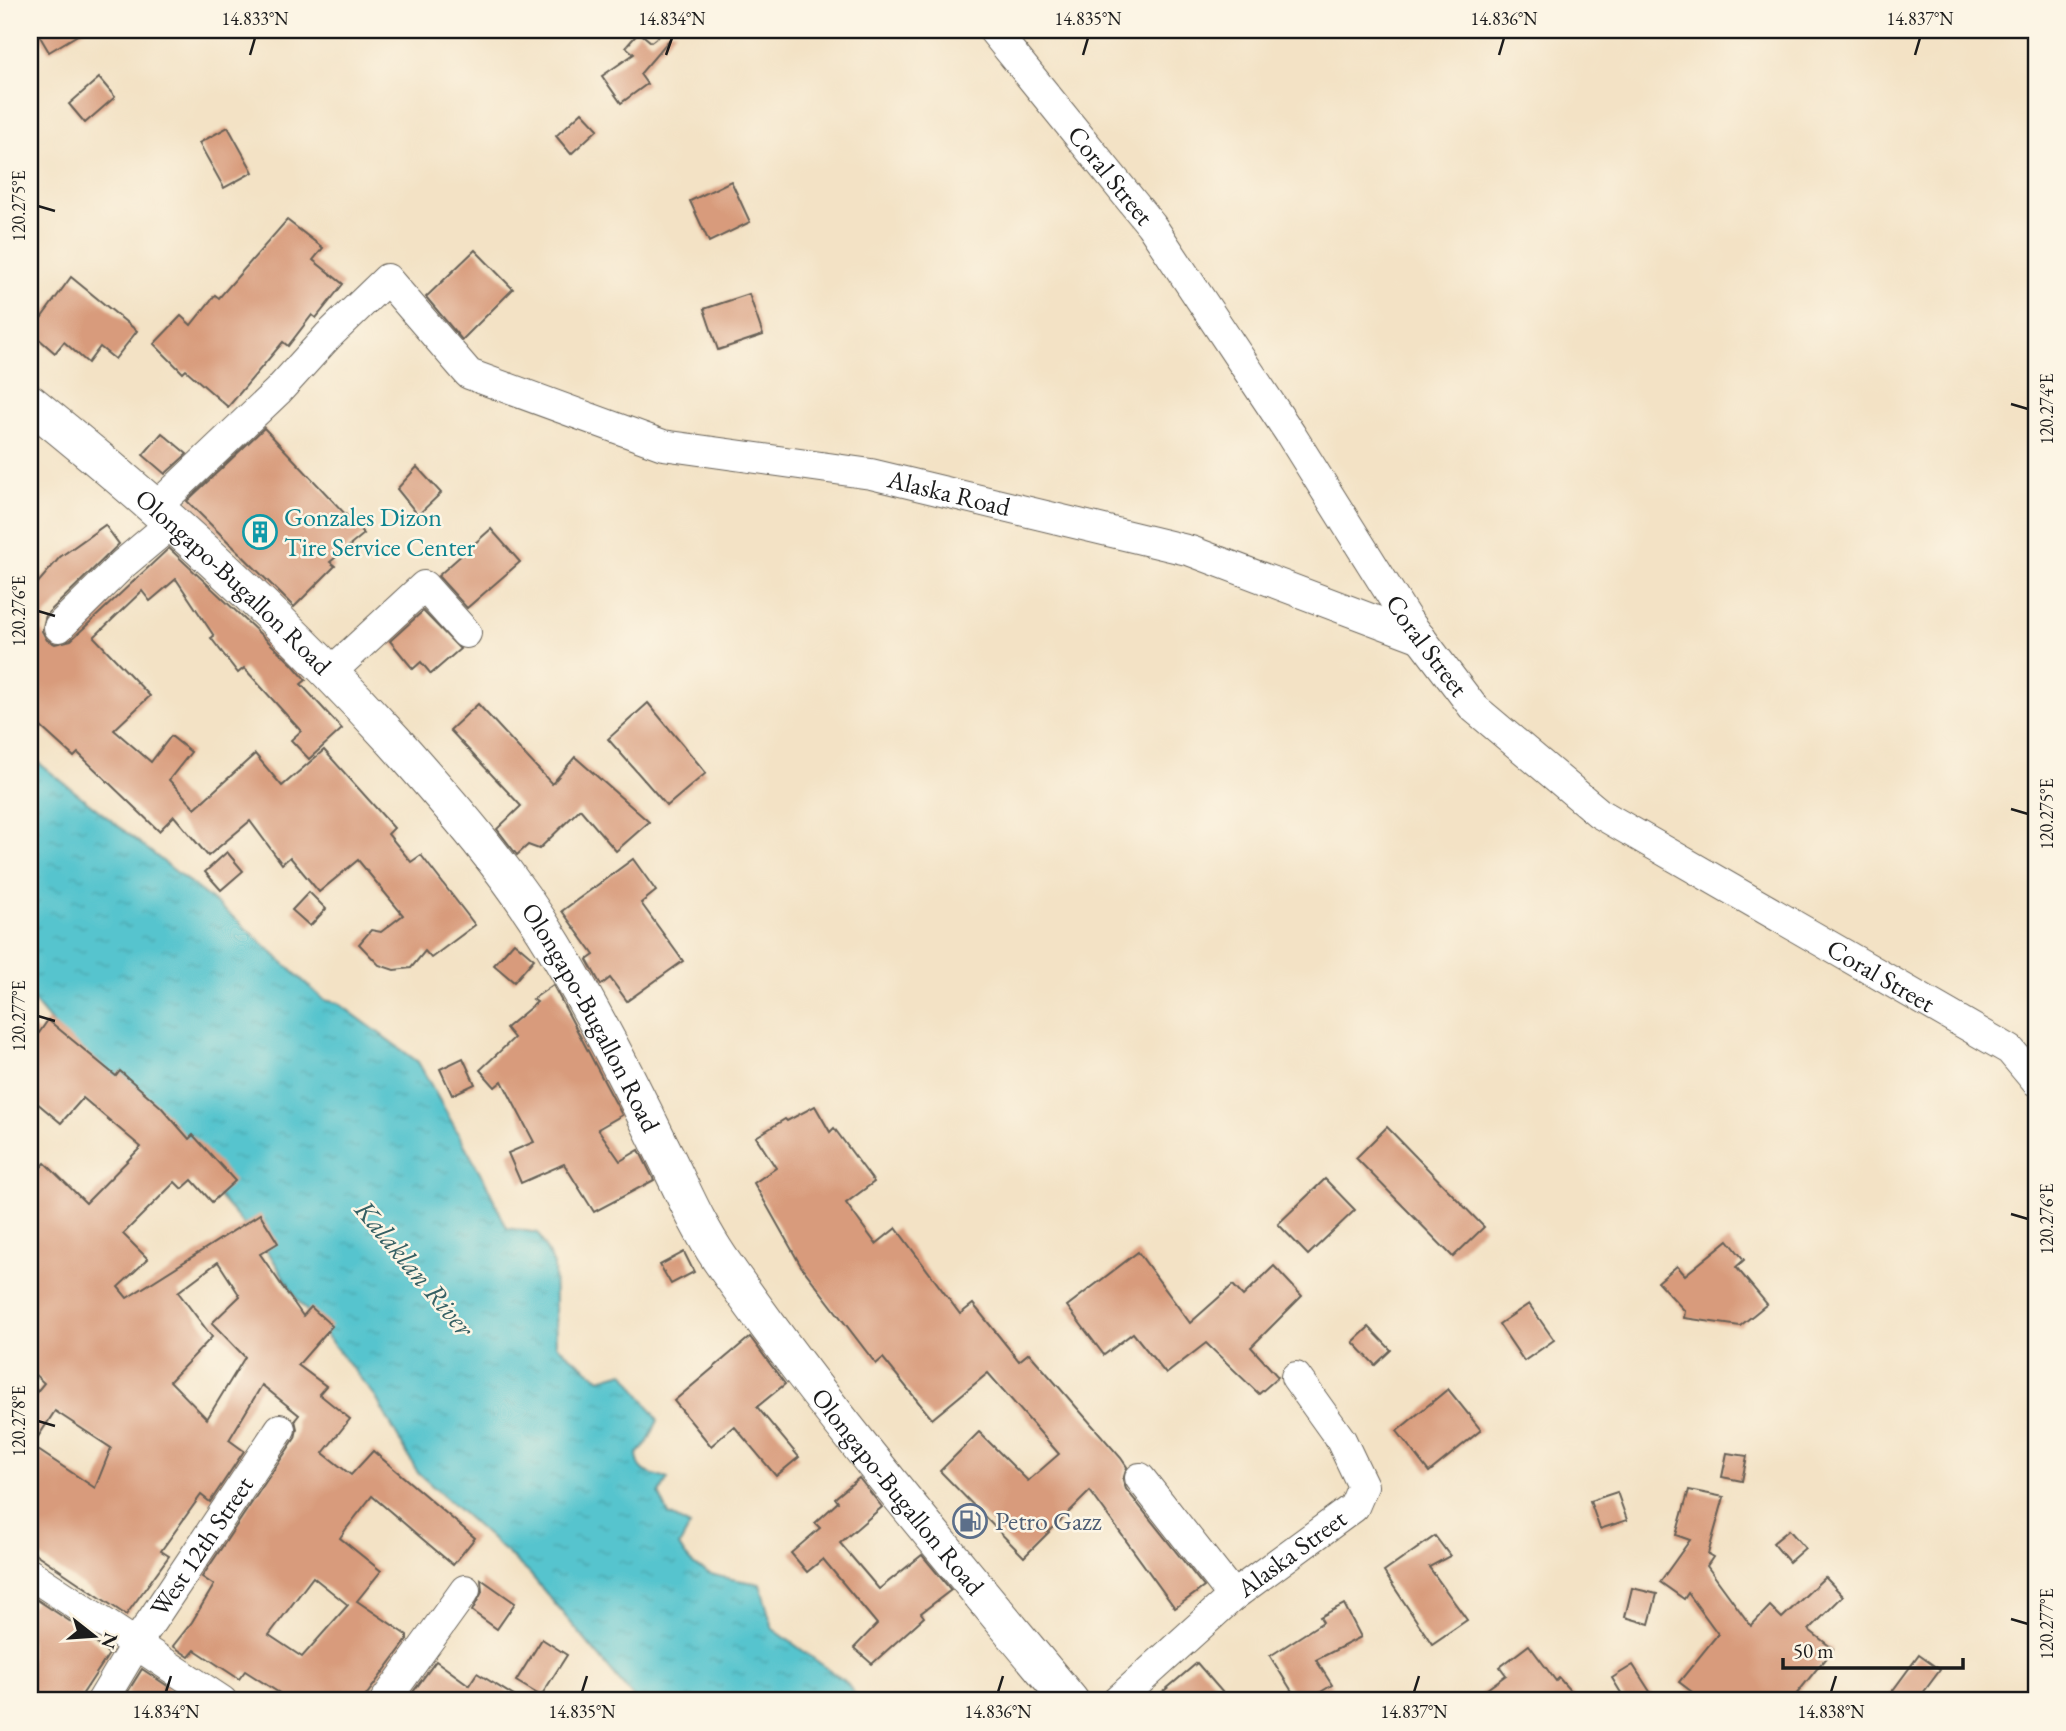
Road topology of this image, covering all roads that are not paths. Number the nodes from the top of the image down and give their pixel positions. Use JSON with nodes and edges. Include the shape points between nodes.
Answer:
{"nodes":[{"id":1,"x":993,"y":30,"type":"edge"},
{"id":2,"x":30,"y":404,"type":"edge"},
{"id":3,"x":164,"y":514,"type":"junction"},
{"id":4,"x":59,"y":627,"type":"dead end"},
{"id":5,"x":466,"y":633,"type":"dead end"},
{"id":6,"x":1421,"y":638,"type":"junction"},
{"id":7,"x":331,"y":672,"type":"junction"},
{"id":8,"x":2036,"y":1081,"type":"edge"},
{"id":9,"x":1296,"y":1377,"type":"dead end"},
{"id":10,"x":280,"y":1429,"type":"dead end"},
{"id":11,"x":1140,"y":1478,"type":"dead end"},
{"id":12,"x":30,"y":1574,"type":"edge"},
{"id":13,"x":465,"y":1590,"type":"dead end"},
{"id":14,"x":1233,"y":1596,"type":"junction"},
{"id":15,"x":136,"y":1643,"type":"junction"},
{"id":16,"x":102,"y":1701,"type":"edge"},
{"id":17,"x":222,"y":1701,"type":"edge"},
{"id":18,"x":385,"y":1701,"type":"edge"},
{"id":19,"x":1070,"y":1701,"type":"edge"},
{"id":20,"x":1117,"y":1701,"type":"edge"}],
"edges":[{"from":1,"to":6,"type":"street","name":"Coral Street","via":[[1151,225]]},
{"from":2,"to":3,"type":"main road","name":"Olongapo-Bugallon Road"},
{"from":3,"to":4,"type":"street","via":[[123,564]]},
{"from":3,"to":6,"type":"street","name":"Alaska Road","via":[[328,335],[387,279],[469,374],[663,445],[871,474],[1191,551]]},
{"from":3,"to":7,"type":"main road","name":"Olongapo-Bugallon Road"},
{"from":5,"to":7,"type":"street","via":[[424,586]]},
{"from":6,"to":8,"type":"street","name":"Coral Street","via":[[1473,707],[1599,813],[2010,1049]]},
{"from":7,"to":19,"type":"main road","name":"Olongapo-Bugallon Road","via":[[473,829],[552,943],[610,1043],[716,1254],[885,1477]]},
{"from":9,"to":14,"type":"street","name":"Alaska Street","via":[[1341,1440],[1363,1486],[1354,1507]]},
{"from":10,"to":15,"type":"street","name":"West 12th Street"},
{"from":11,"to":14,"type":"street"},
{"from":12,"to":15,"type":"street"},
{"from":13,"to":18,"type":"street"},
{"from":14,"to":20,"type":"street","name":"Alaska Street"},
{"from":15,"to":16,"type":"street","name":"West 12th Street"},
{"from":15,"to":17,"type":"street"}]}
